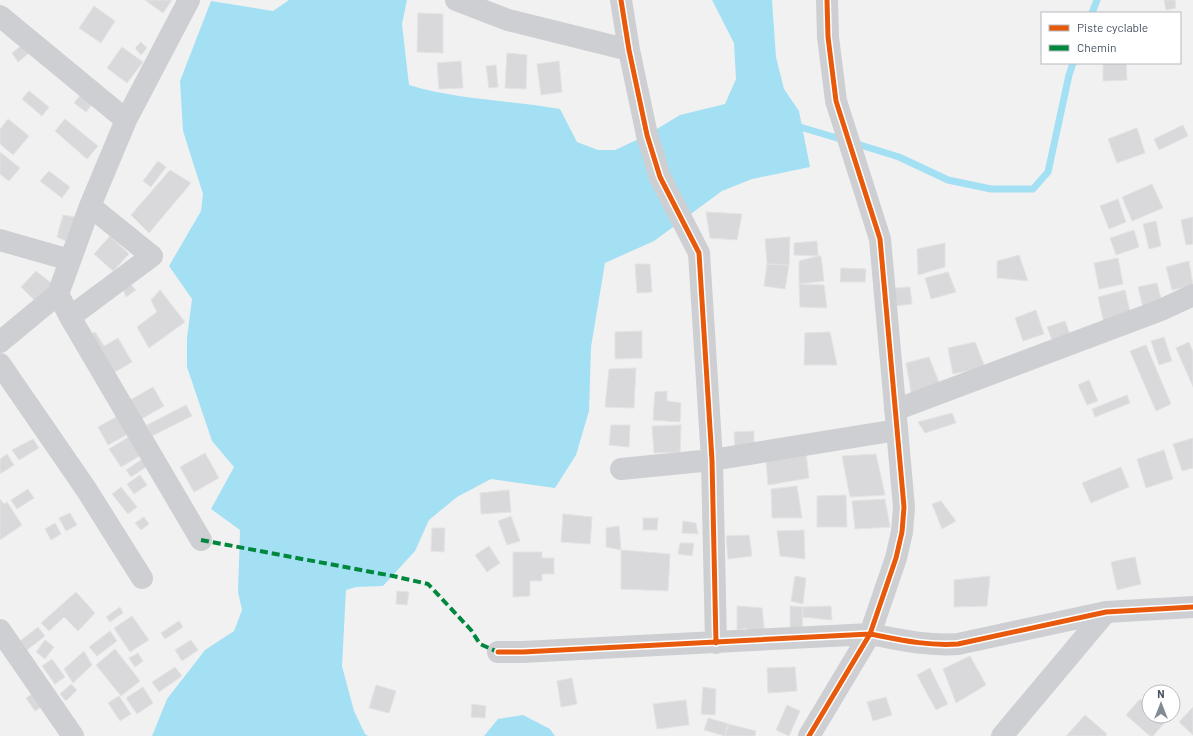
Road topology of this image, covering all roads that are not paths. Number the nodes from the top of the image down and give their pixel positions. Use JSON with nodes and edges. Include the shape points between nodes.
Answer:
{"nodes":[{"id":1,"x":189,"y":0,"type":"edge"},
{"id":2,"x":456,"y":0,"type":"edge"},
{"id":3,"x":621,"y":0,"type":"edge"},
{"id":4,"x":827,"y":0,"type":"edge"},
{"id":5,"x":506,"y":10,"type":"edge"},
{"id":6,"x":0,"y":16,"type":"edge"},
{"id":7,"x":629,"y":50,"type":"junction"},
{"id":8,"x":126,"y":120,"type":"junction"},
{"id":9,"x":90,"y":206,"type":"junction"},
{"id":10,"x":0,"y":240,"type":"edge"},
{"id":11,"x":70,"y":260,"type":"junction"},
{"id":12,"x":58,"y":294,"type":"junction"},
{"id":13,"x":1193,"y":295,"type":"edge"},
{"id":14,"x":70,"y":317,"type":"junction"},
{"id":15,"x":0,"y":342,"type":"edge"},
{"id":16,"x":0,"y":364,"type":"edge"},
{"id":17,"x":896,"y":420,"type":"junction"},
{"id":18,"x":712,"y":460,"type":"junction"},
{"id":19,"x":621,"y":469,"type":"dead end"},
{"id":20,"x":201,"y":540,"type":"dead end"},
{"id":21,"x":142,"y":578,"type":"dead end"},
{"id":22,"x":1193,"y":607,"type":"edge"},
{"id":23,"x":1106,"y":612,"type":"junction"},
{"id":24,"x":0,"y":630,"type":"edge"},
{"id":25,"x":870,"y":634,"type":"junction"},
{"id":26,"x":716,"y":643,"type":"junction"},
{"id":27,"x":498,"y":652,"type":"dead end"},
{"id":28,"x":73,"y":736,"type":"edge"},
{"id":29,"x":808,"y":736,"type":"edge"},
{"id":30,"x":1002,"y":736,"type":"edge"}],
"edges":[{"from":1,"to":8,"type":"street"},
{"from":2,"to":5,"type":"street"},
{"from":3,"to":7,"type":"street"},
{"from":4,"to":17,"type":"street","via":[[828,37],[836,101],[880,239]]},
{"from":5,"to":7,"type":"street"},
{"from":6,"to":8,"type":"street"},
{"from":7,"to":18,"type":"street","via":[[647,135],[660,177],[699,253]]},
{"from":8,"to":9,"type":"street"},
{"from":9,"to":11,"type":"street"},
{"from":9,"to":14,"type":"street","via":[[152,256]]},
{"from":10,"to":11,"type":"street"},
{"from":11,"to":12,"type":"street"},
{"from":12,"to":14,"type":"street"},
{"from":12,"to":15,"type":"street"},
{"from":13,"to":17,"type":"street"},
{"from":14,"to":20,"type":"street"},
{"from":16,"to":21,"type":"street","via":[[86,489]]},
{"from":17,"to":18,"type":"street"},
{"from":17,"to":25,"type":"street","via":[[904,507],[902,532],[896,558]]},
{"from":18,"to":19,"type":"street"},
{"from":18,"to":26,"type":"street"},
{"from":22,"to":23,"type":"street"},
{"from":23,"to":25,"type":"street","via":[[958,644],[934,646]]},
{"from":23,"to":30,"type":"street"},
{"from":24,"to":28,"type":"street"},
{"from":25,"to":26,"type":"street"},
{"from":25,"to":29,"type":"street"},
{"from":26,"to":27,"type":"street"}]}
